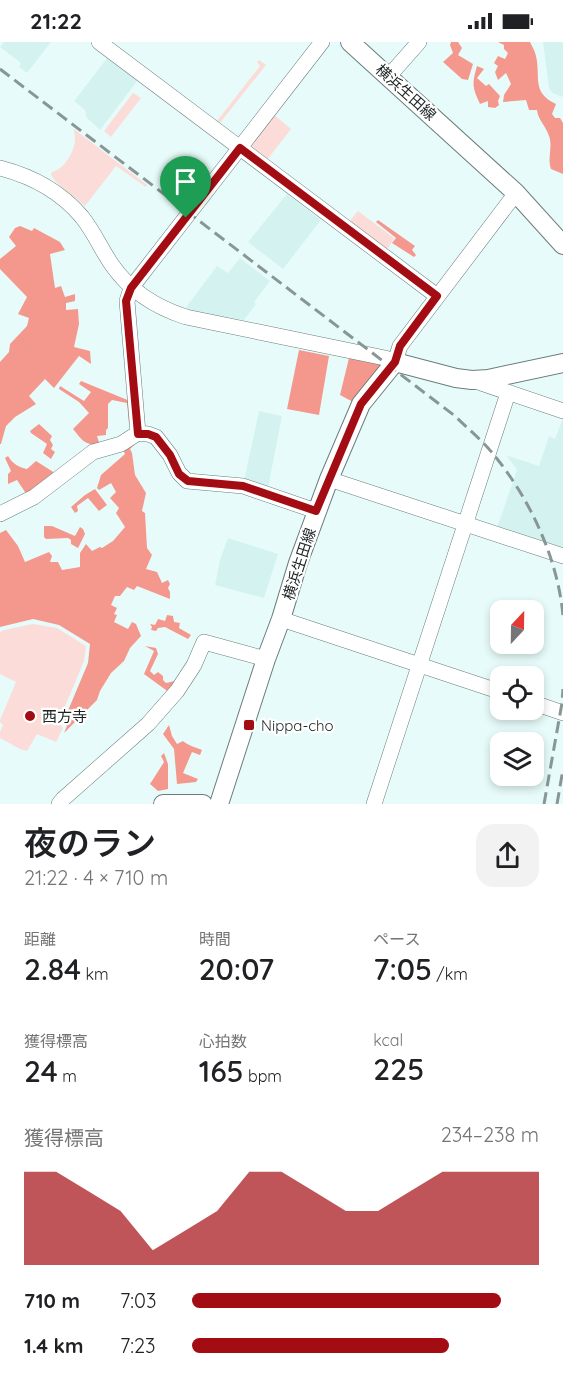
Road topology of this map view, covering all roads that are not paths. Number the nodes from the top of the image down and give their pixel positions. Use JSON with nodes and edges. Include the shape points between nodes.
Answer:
{"nodes":[{"id":1,"x":99,"y":42,"type":"edge"},
{"id":2,"x":322,"y":42,"type":"edge"},
{"id":3,"x":350,"y":42,"type":"edge"},
{"id":4,"x":419,"y":42,"type":"edge"},
{"id":5,"x":389,"y":76,"type":"junction"},
{"id":6,"x":240,"y":148,"type":"junction"},
{"id":7,"x":0,"y":168,"type":"edge"},
{"id":8,"x":516,"y":193,"type":"junction"},
{"id":9,"x":563,"y":245,"type":"edge"},
{"id":10,"x":131,"y":288,"type":"junction"},
{"id":11,"x":437,"y":296,"type":"junction"},
{"id":12,"x":395,"y":362,"type":"junction"},
{"id":13,"x":563,"y":363,"type":"edge"},
{"id":14,"x":472,"y":381,"type":"junction"},
{"id":15,"x":508,"y":393,"type":"junction"},
{"id":16,"x":563,"y":411,"type":"edge"},
{"id":17,"x":138,"y":434,"type":"junction"},
{"id":18,"x":329,"y":479,"type":"junction"},
{"id":19,"x":316,"y":511,"type":"junction"},
{"id":20,"x":0,"y":514,"type":"edge"},
{"id":21,"x":466,"y":524,"type":"junction"},
{"id":22,"x":563,"y":556,"type":"edge"},
{"id":23,"x":281,"y":619,"type":"junction"},
{"id":24,"x":266,"y":659,"type":"junction"},
{"id":25,"x":420,"y":665,"type":"junction"},
{"id":26,"x":490,"y":688,"type":"edge"},
{"id":27,"x":544,"y":706,"type":"edge"},
{"id":28,"x":563,"y":713,"type":"edge"},
{"id":29,"x":59,"y":804,"type":"edge"},
{"id":30,"x":163,"y":804,"type":"edge"},
{"id":31,"x":203,"y":804,"type":"edge"},
{"id":32,"x":219,"y":804,"type":"edge"},
{"id":33,"x":374,"y":804,"type":"edge"}],
"edges":[{"from":1,"to":6,"type":"street"},
{"from":2,"to":6,"type":"street"},
{"from":3,"to":5,"type":"main road","name":"横浜生田線"},
{"from":4,"to":5,"type":"street"},
{"from":5,"to":8,"type":"main road","name":"横浜生田線"},
{"from":6,"to":10,"type":"street"},
{"from":6,"to":11,"type":"street"},
{"from":7,"to":10,"type":"street","via":[[31,178],[65,200],[81,215]]},
{"from":8,"to":9,"type":"main road","name":"横浜生田線"},
{"from":8,"to":11,"type":"street"},
{"from":10,"to":12,"type":"street","via":[[154,304],[186,317]]},
{"from":10,"to":17,"type":"street","via":[[126,301]]},
{"from":11,"to":12,"type":"street","via":[[400,346]]},
{"from":12,"to":14,"type":"main road"},
{"from":12,"to":18,"type":"main road","name":"横浜生田線","via":[[361,404]]},
{"from":13,"to":14,"type":"main road"},
{"from":14,"to":15,"type":"street"},
{"from":15,"to":16,"type":"street"},
{"from":15,"to":21,"type":"street"},
{"from":17,"to":19,"type":"street","via":[[156,437],[179,474],[188,481],[243,486]]},
{"from":17,"to":20,"type":"street","via":[[93,452],[34,497]]},
{"from":18,"to":19,"type":"main road","name":"横浜生田線"},
{"from":18,"to":21,"type":"street"},
{"from":19,"to":23,"type":"main road","name":"横浜生田線"},
{"from":21,"to":22,"type":"street"},
{"from":21,"to":25,"type":"street"},
{"from":23,"to":24,"type":"main road","name":"横浜生田線"},
{"from":23,"to":25,"type":"street"},
{"from":24,"to":29,"type":"street","via":[[204,642],[177,691],[148,724]]},
{"from":24,"to":32,"type":"main road","name":"横浜生田線"},
{"from":25,"to":26,"type":"street"},
{"from":25,"to":33,"type":"street"},
{"from":27,"to":28,"type":"street"},
{"from":30,"to":31,"type":"main road"}]}
